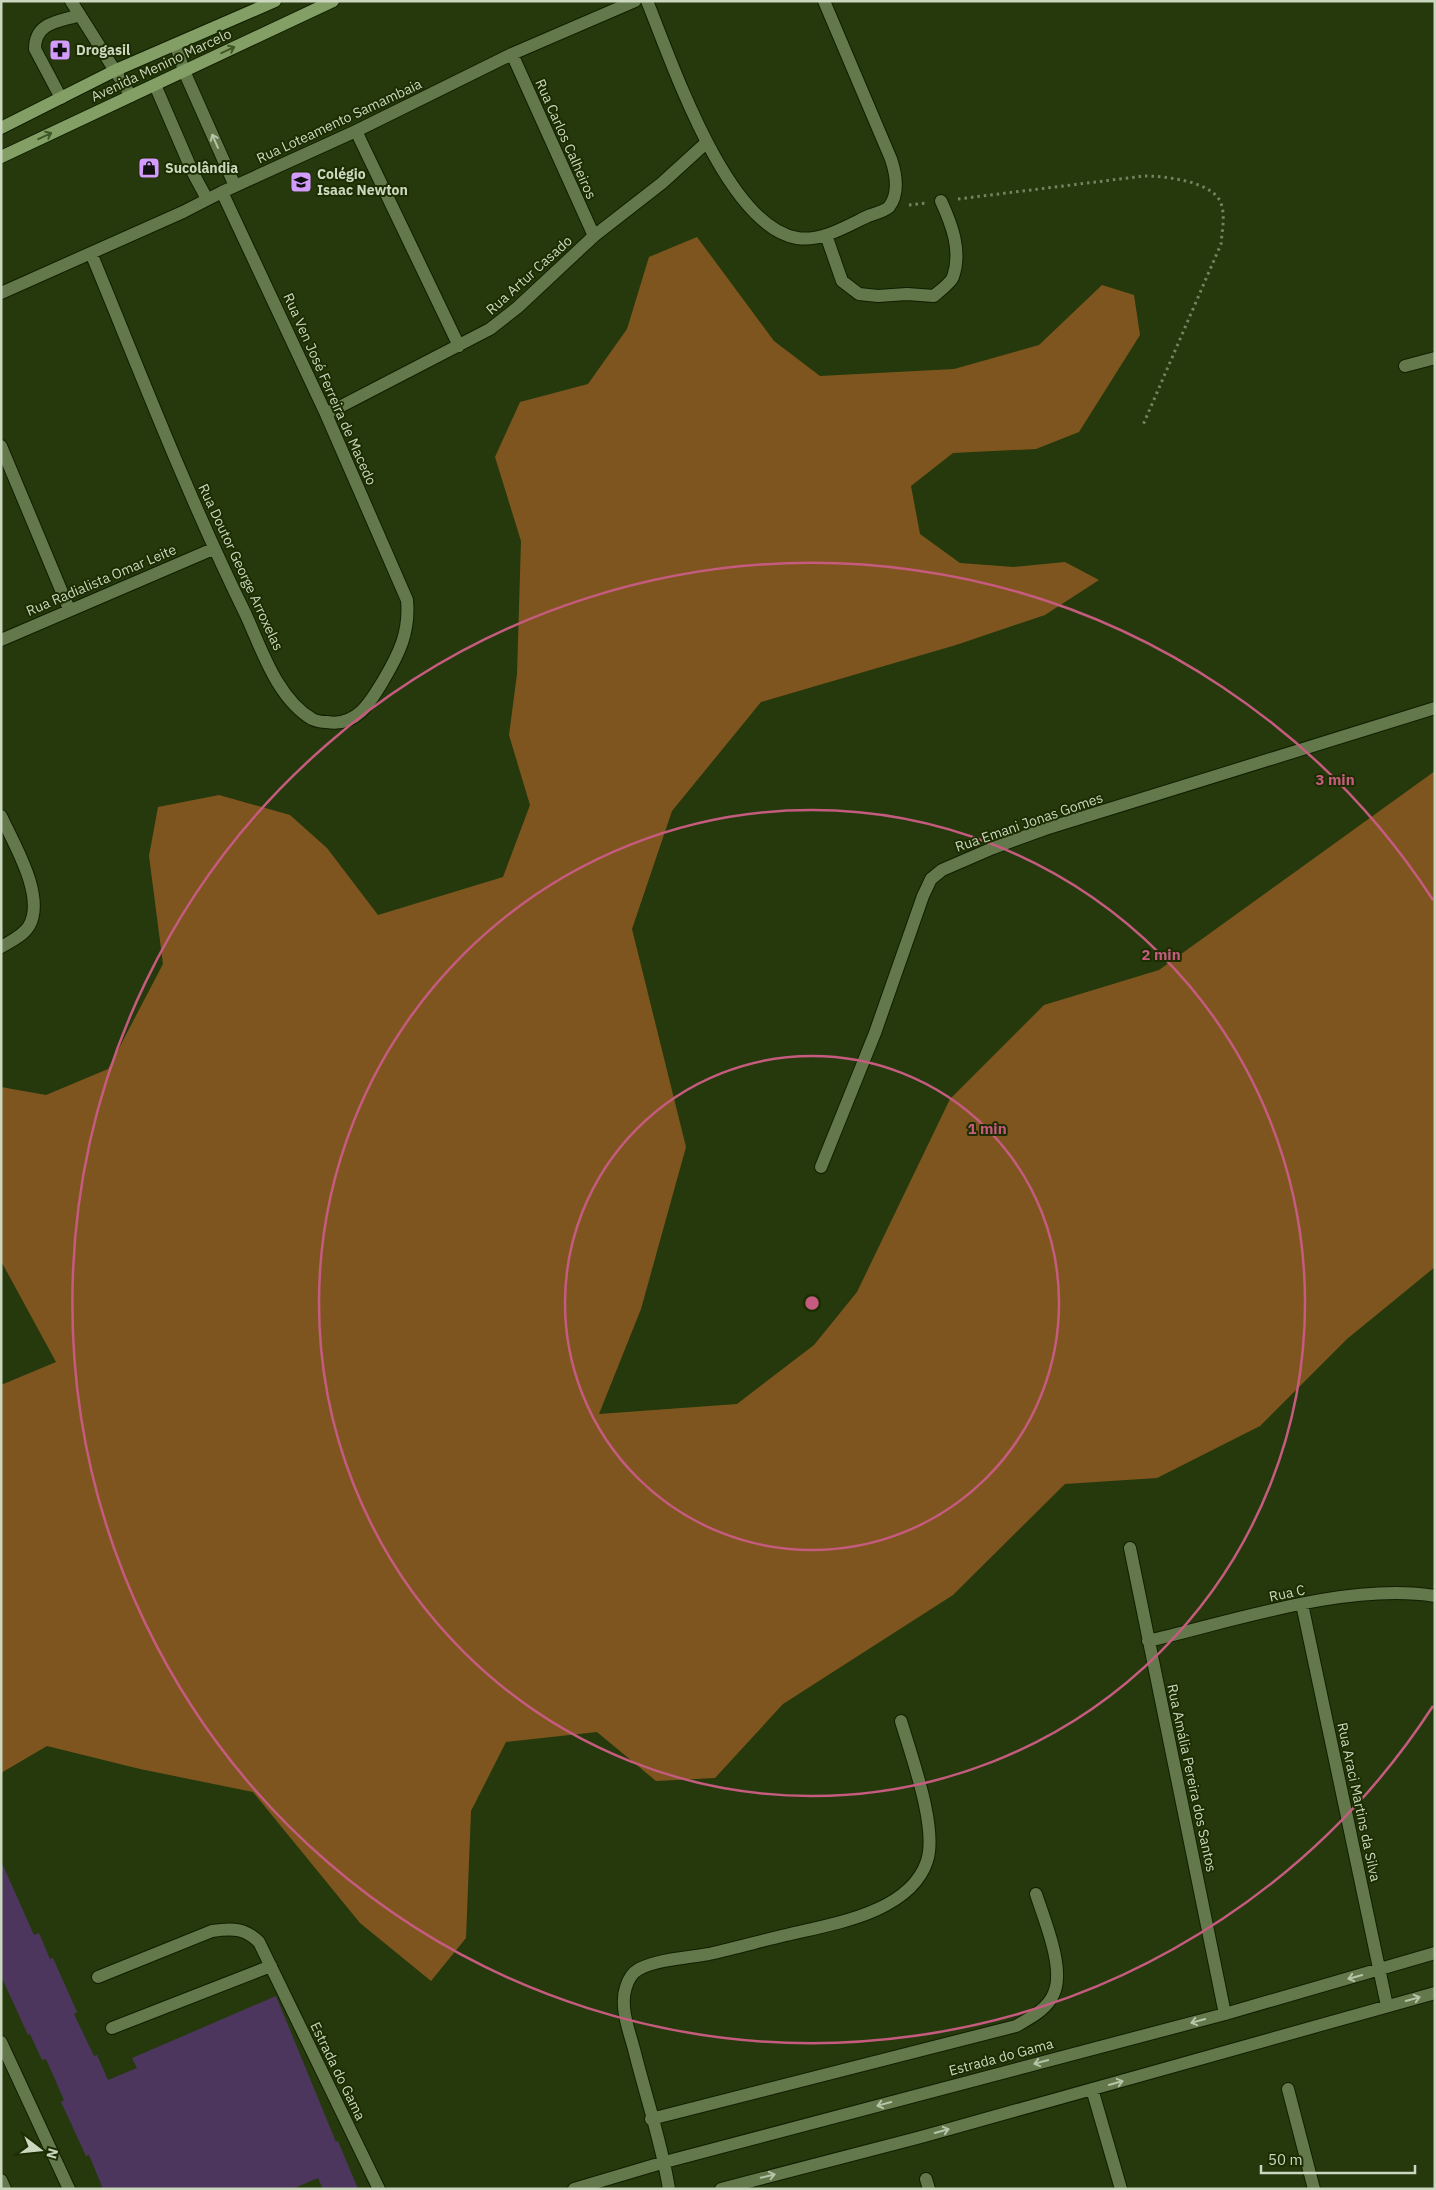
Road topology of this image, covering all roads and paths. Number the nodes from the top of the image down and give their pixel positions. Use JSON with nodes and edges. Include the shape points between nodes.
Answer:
{"nodes":[{"id":1,"x":71,"y":1,"type":"edge"},
{"id":2,"x":275,"y":1,"type":"edge"},
{"id":3,"x":333,"y":1,"type":"edge"},
{"id":4,"x":635,"y":1,"type":"edge"},
{"id":5,"x":647,"y":1,"type":"edge"},
{"id":6,"x":824,"y":1,"type":"edge"},
{"id":7,"x":80,"y":14,"type":"junction"},
{"id":8,"x":176,"y":46,"type":"junction"},
{"id":9,"x":512,"y":54,"type":"junction"},
{"id":10,"x":116,"y":70,"type":"junction"},
{"id":11,"x":184,"y":71,"type":"junction"},
{"id":12,"x":155,"y":85,"type":"junction"},
{"id":13,"x":131,"y":96,"type":"junction"},
{"id":14,"x":61,"y":98,"type":"junction"},
{"id":15,"x":1,"y":128,"type":"edge"},
{"id":16,"x":356,"y":131,"type":"junction"},
{"id":17,"x":706,"y":143,"type":"junction"},
{"id":18,"x":1,"y":157,"type":"edge"},
{"id":19,"x":235,"y":186,"type":"junction"},
{"id":20,"x":222,"y":192,"type":"junction"},
{"id":21,"x":207,"y":199,"type":"junction"},
{"id":22,"x":941,"y":201,"type":"junction"},
{"id":23,"x":888,"y":208,"type":"junction"},
{"id":24,"x":826,"y":234,"type":"junction"},
{"id":25,"x":594,"y":236,"type":"junction"},
{"id":26,"x":91,"y":253,"type":"junction"},
{"id":27,"x":1,"y":293,"type":"edge"},
{"id":28,"x":459,"y":346,"type":"junction"},
{"id":29,"x":1435,"y":358,"type":"edge"},
{"id":30,"x":1405,"y":366,"type":"dead end"},
{"id":31,"x":326,"y":414,"type":"junction"},
{"id":32,"x":1143,"y":425,"type":"dead end"},
{"id":33,"x":1,"y":446,"type":"edge"},
{"id":34,"x":213,"y":548,"type":"junction"},
{"id":35,"x":407,"y":600,"type":"joint"},
{"id":36,"x":69,"y":609,"type":"junction"},
{"id":37,"x":1,"y":640,"type":"edge"},
{"id":38,"x":1435,"y":708,"type":"edge"},
{"id":39,"x":1,"y":816,"type":"edge"},
{"id":40,"x":1,"y":947,"type":"edge"},
{"id":41,"x":822,"y":1167,"type":"dead end"},
{"id":42,"x":1130,"y":1548,"type":"dead end"},
{"id":43,"x":1435,"y":1596,"type":"edge"},
{"id":44,"x":1302,"y":1604,"type":"junction"},
{"id":45,"x":1148,"y":1641,"type":"junction"},
{"id":46,"x":901,"y":1721,"type":"dead end"},
{"id":47,"x":1036,"y":1894,"type":"dead end"},
{"id":48,"x":1435,"y":1953,"type":"edge"},
{"id":49,"x":271,"y":1966,"type":"junction"},
{"id":50,"x":1379,"y":1970,"type":"junction"},
{"id":51,"x":98,"y":1977,"type":"dead end"},
{"id":52,"x":1435,"y":1993,"type":"edge"},
{"id":53,"x":1387,"y":2006,"type":"junction"},
{"id":54,"x":1225,"y":2014,"type":"junction"},
{"id":55,"x":112,"y":2028,"type":"dead end"},
{"id":56,"x":1,"y":2042,"type":"edge"},
{"id":57,"x":1092,"y":2089,"type":"junction"},
{"id":58,"x":1288,"y":2089,"type":"dead end"},
{"id":59,"x":651,"y":2119,"type":"junction"},
{"id":60,"x":665,"y":2162,"type":"junction"},
{"id":61,"x":1,"y":2180,"type":"edge"},
{"id":62,"x":729,"y":2188,"type":"edge"},
{"id":63,"x":5,"y":2189,"type":"edge"},
{"id":64,"x":69,"y":2189,"type":"edge"},
{"id":65,"x":379,"y":2189,"type":"edge"},
{"id":66,"x":574,"y":2189,"type":"edge"},
{"id":67,"x":669,"y":2189,"type":"edge"},
{"id":68,"x":1121,"y":2189,"type":"edge"},
{"id":69,"x":1314,"y":2189,"type":"edge"}],
"edges":[{"from":1,"to":7,"type":"street"},
{"from":2,"to":8,"type":"main road","name":"Avenida Menino Marcelo"},
{"from":11,"to":3,"type":"main road","name":"Avenida Menino Marcelo","one_way":true},
{"from":4,"to":9,"type":"street","name":"Rua Loteamento Samambaia"},
{"from":5,"to":17,"type":"street"},
{"from":6,"to":23,"type":"street","via":[[893,166],[896,187]]},
{"from":7,"to":10,"type":"street"},
{"from":7,"to":14,"type":"street","via":[[44,27],[35,40],[35,49]]},
{"from":8,"to":10,"type":"main road","name":"Avenida Menino Marcelo"},
{"from":8,"to":11,"type":"street"},
{"from":9,"to":16,"type":"street","name":"Rua Loteamento Samambaia"},
{"from":9,"to":25,"type":"street","name":"Rua Carlos Calheiros"},
{"from":10,"to":13,"type":"street"},
{"from":10,"to":14,"type":"main road","name":"Avenida Menino Marcelo"},
{"from":11,"to":12,"type":"main road","name":"Avenida Menino Marcelo"},
{"from":19,"to":11,"type":"street","one_way":true},
{"from":12,"to":13,"type":"main road","name":"Avenida Menino Marcelo"},
{"from":12,"to":21,"type":"street"},
{"from":18,"to":13,"type":"main road","name":"Avenida Menino Marcelo","one_way":true},
{"from":14,"to":15,"type":"main road","name":"Avenida Menino Marcelo"},
{"from":16,"to":19,"type":"street","name":"Rua Loteamento Samambaia"},
{"from":16,"to":28,"type":"street"},
{"from":17,"to":24,"type":"street","via":[[740,197],[757,216],[780,233],[798,238]]},
{"from":17,"to":25,"type":"street","name":"Rua Artur Casado"},
{"from":19,"to":20,"type":"street","name":"Rua Loteamento Samambaia"},
{"from":20,"to":21,"type":"street","name":"Rua Loteamento Samambaia"},
{"from":20,"to":31,"type":"street","name":"Rua Ven José Ferreira de Macedo"},
{"from":21,"to":26,"type":"street","name":"Rua Loteamento Samambaia"},
{"from":22,"to":23,"type":"path"},
{"from":22,"to":24,"type":"street","via":[[953,227],[956,253],[952,278],[934,296],[859,294],[842,281]]},
{"from":22,"to":32,"type":"path","via":[[1144,176],[1182,180],[1214,192],[1224,216],[1221,244]]},
{"from":23,"to":24,"type":"street"},
{"from":25,"to":28,"type":"street","name":"Rua Artur Casado","via":[[518,307],[490,329]]},
{"from":26,"to":27,"type":"street","name":"Rua Loteamento Samambaia"},
{"from":26,"to":34,"type":"street","name":"Rua Doutor George Arroxelas"},
{"from":28,"to":31,"type":"street","name":"Rua Artur Casado"},
{"from":29,"to":30,"type":"street"},
{"from":31,"to":35,"type":"street","name":"Rua Ven José Ferreira de Macedo"},
{"from":33,"to":36,"type":"street"},
{"from":34,"to":35,"type":"street","name":"Rua Doutor George Arroxelas","via":[[280,686],[299,709],[314,720],[348,721],[364,711],[403,642],[409,618]]},
{"from":34,"to":36,"type":"street","name":"Rua Radialista Omar Leite"},
{"from":36,"to":37,"type":"street","name":"Rua Radialista Omar Leite"},
{"from":38,"to":41,"type":"street","name":"Rua Emani Jonas Gomes","via":[[1045,829],[942,870],[930,880],[923,896],[878,1025]]},
{"from":39,"to":40,"type":"street","via":[[27,875],[35,913],[22,935]]},
{"from":42,"to":45,"type":"street","name":"Rua Amália Pereira dos Santos"},
{"from":43,"to":44,"type":"street","name":"Rua C","via":[[1394,1593]]},
{"from":44,"to":45,"type":"street","name":"Rua C"},
{"from":44,"to":50,"type":"street","name":"Rua Araci Martins da Silva"},
{"from":45,"to":54,"type":"street","name":"Rua Amália Pereira dos Santos"},
{"from":46,"to":59,"type":"street","via":[[930,1838],[927,1860],[917,1881],[888,1904],[862,1917],[656,1964],[638,1970],[630,1977],[624,1994],[625,2014]]},
{"from":47,"to":59,"type":"street","via":[[1057,1975],[1054,1993],[1037,2014],[1016,2026]]},
{"from":48,"to":50,"type":"street","name":"Estrada do Gama"},
{"from":49,"to":51,"type":"street","name":"Estrada do Gama","via":[[260,1942],[252,1934],[230,1928],[212,1931]]},
{"from":49,"to":55,"type":"street"},
{"from":49,"to":65,"type":"street","name":"Estrada do Gama"},
{"from":50,"to":53,"type":"street","name":"Rua Araci Martins da Silva"},
{"from":50,"to":54,"type":"street","name":"Estrada do Gama","one_way":true},
{"from":53,"to":52,"type":"street","one_way":true},
{"from":57,"to":53,"type":"street","one_way":true},
{"from":54,"to":60,"type":"street","name":"Estrada do Gama","one_way":true},
{"from":56,"to":64,"type":"street"},
{"from":62,"to":57,"type":"street","one_way":true},
{"from":57,"to":68,"type":"street"},
{"from":58,"to":69,"type":"street"},
{"from":59,"to":60,"type":"street"},
{"from":60,"to":66,"type":"street","name":"Estrada do Gama"},
{"from":60,"to":67,"type":"street"},
{"from":61,"to":63,"type":"street"}]}
